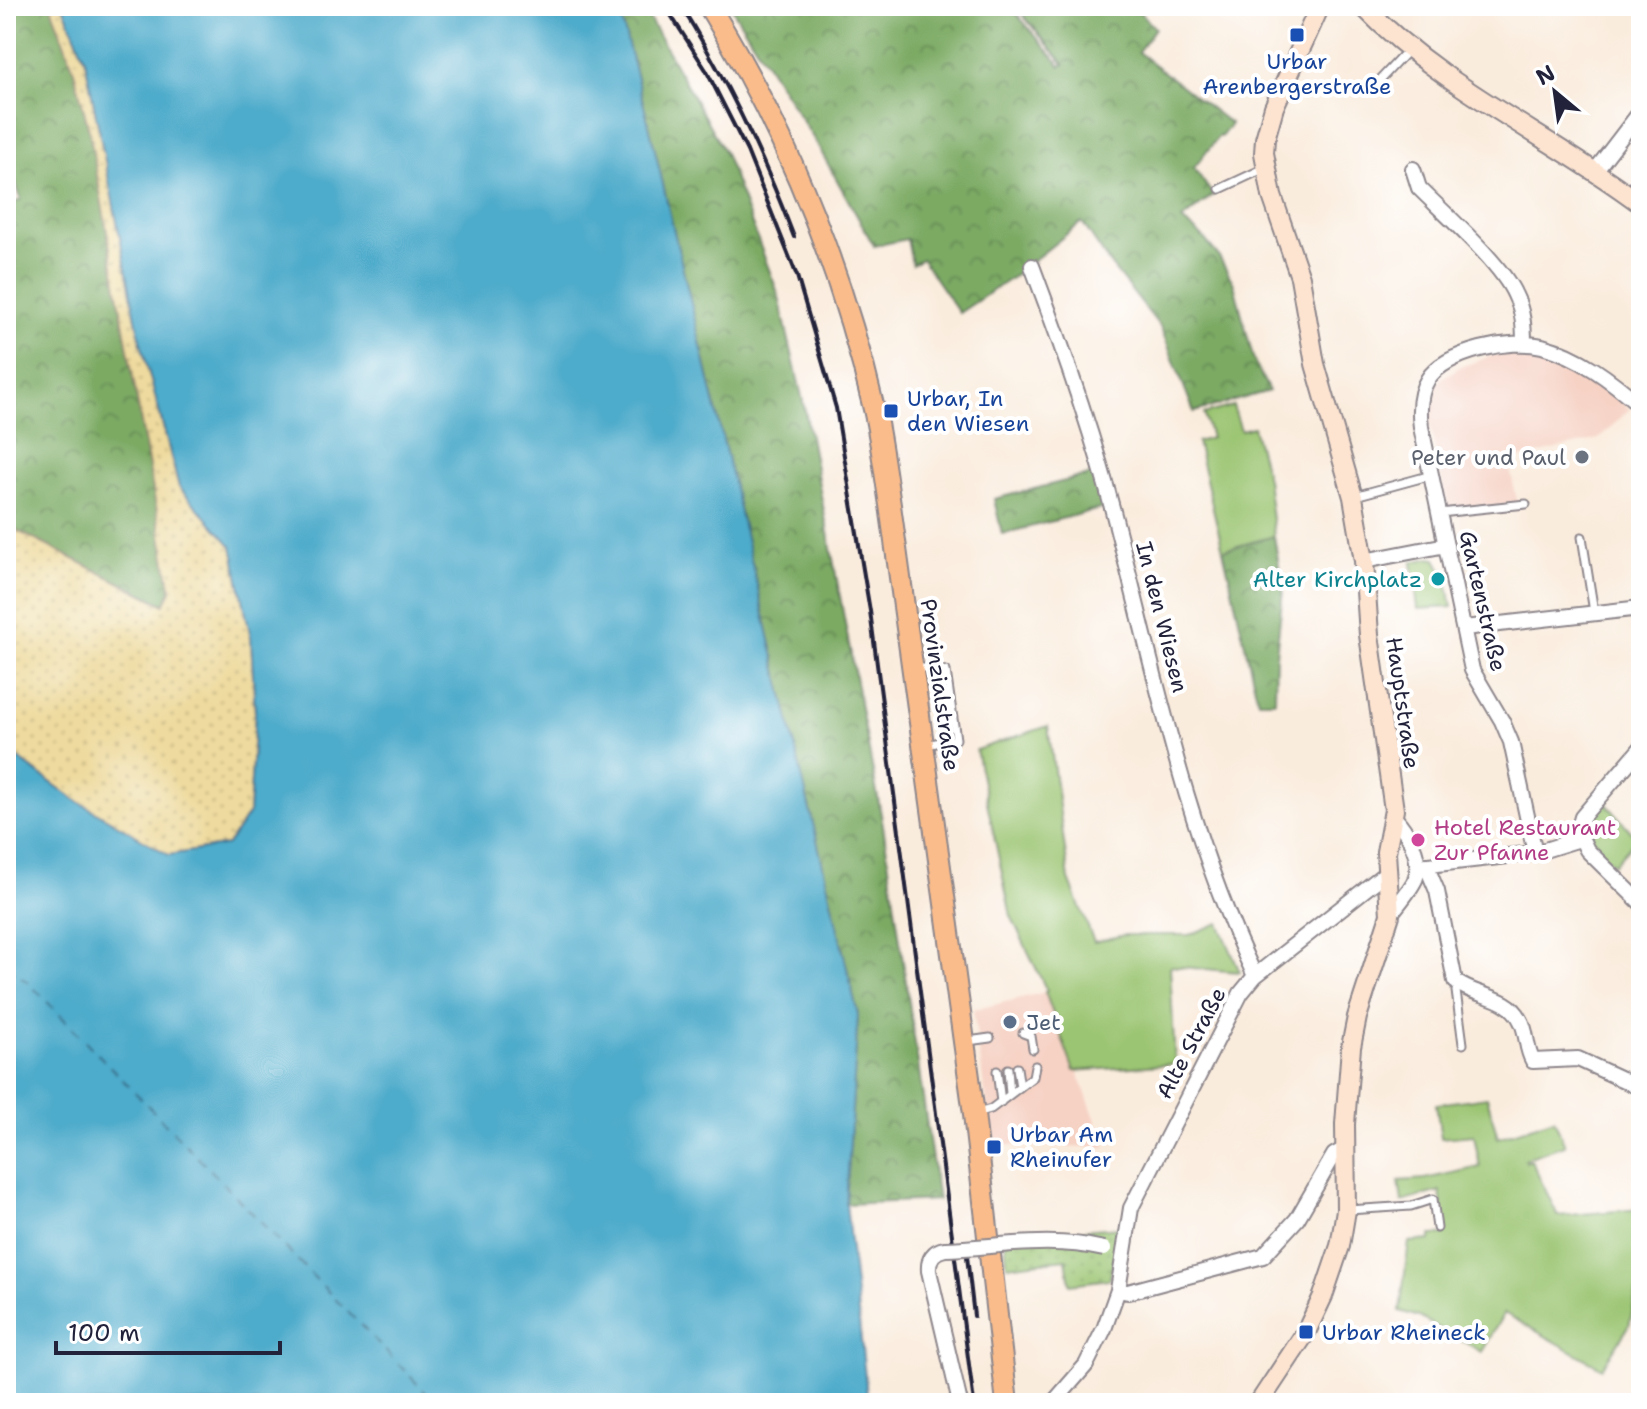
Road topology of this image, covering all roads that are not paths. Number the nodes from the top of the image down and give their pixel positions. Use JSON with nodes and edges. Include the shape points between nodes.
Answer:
{"nodes":[{"id":1,"x":709,"y":6,"type":"edge"},
{"id":2,"x":1320,"y":6,"type":"edge"},
{"id":3,"x":1363,"y":6,"type":"edge"},
{"id":4,"x":1409,"y":48,"type":"junction"},
{"id":5,"x":1378,"y":82,"type":"dead end"},
{"id":6,"x":1641,"y":111,"type":"edge"},
{"id":7,"x":1266,"y":168,"type":"junction"},
{"id":8,"x":1413,"y":169,"type":"dead end"},
{"id":9,"x":1595,"y":171,"type":"junction"},
{"id":10,"x":1220,"y":189,"type":"dead end"},
{"id":11,"x":1641,"y":204,"type":"edge"},
{"id":12,"x":1032,"y":266,"type":"dead end"},
{"id":13,"x":1524,"y":344,"type":"junction"},
{"id":14,"x":1641,"y":406,"type":"edge"},
{"id":15,"x":1432,"y":475,"type":"junction"},
{"id":16,"x":1353,"y":497,"type":"junction"},
{"id":17,"x":1526,"y":504,"type":"dead end"},
{"id":18,"x":1440,"y":513,"type":"junction"},
{"id":19,"x":1582,"y":537,"type":"dead end"},
{"id":20,"x":1446,"y":545,"type":"junction"},
{"id":21,"x":1364,"y":561,"type":"junction"},
{"id":22,"x":1641,"y":608,"type":"edge"},
{"id":23,"x":1594,"y":612,"type":"junction"},
{"id":24,"x":1464,"y":628,"type":"junction"},
{"id":25,"x":913,"y":667,"type":"junction"},
{"id":26,"x":924,"y":745,"type":"junction"},
{"id":27,"x":1641,"y":748,"type":"edge"},
{"id":28,"x":1394,"y":817,"type":"junction"},
{"id":29,"x":1580,"y":839,"type":"junction"},
{"id":30,"x":1535,"y":853,"type":"junction"},
{"id":31,"x":1422,"y":865,"type":"junction"},
{"id":32,"x":1387,"y":872,"type":"junction"},
{"id":33,"x":1641,"y":903,"type":"edge"},
{"id":34,"x":1390,"y":915,"type":"junction"},
{"id":35,"x":1255,"y":976,"type":"junction"},
{"id":36,"x":1459,"y":985,"type":"junction"},
{"id":37,"x":1023,"y":1033,"type":"dead end"},
{"id":38,"x":990,"y":1038,"type":"dead end"},
{"id":39,"x":965,"y":1042,"type":"junction"},
{"id":40,"x":1463,"y":1044,"type":"dead end"},
{"id":41,"x":1033,"y":1049,"type":"dead end"},
{"id":42,"x":1035,"y":1066,"type":"dead end"},
{"id":43,"x":1017,"y":1068,"type":"dead end"},
{"id":44,"x":1008,"y":1069,"type":"dead end"},
{"id":45,"x":997,"y":1071,"type":"dead end"},
{"id":46,"x":1020,"y":1087,"type":"junction"},
{"id":47,"x":1641,"y":1088,"type":"edge"},
{"id":48,"x":1010,"y":1094,"type":"junction"},
{"id":49,"x":1001,"y":1102,"type":"junction"},
{"id":50,"x":974,"y":1114,"type":"junction"},
{"id":51,"x":1345,"y":1149,"type":"junction"},
{"id":52,"x":1346,"y":1210,"type":"junction"},
{"id":53,"x":1437,"y":1228,"type":"dead end"},
{"id":54,"x":1124,"y":1254,"type":"junction"},
{"id":55,"x":1118,"y":1290,"type":"junction"},
{"id":56,"x":960,"y":1403,"type":"edge"},
{"id":57,"x":1007,"y":1403,"type":"edge"},
{"id":58,"x":1053,"y":1403,"type":"edge"},
{"id":59,"x":1259,"y":1403,"type":"edge"}],
"edges":[{"from":1,"to":25,"type":"main road","name":"Provinzialstraße","via":[[781,139],[847,308],[875,413]]},
{"from":2,"to":7,"type":"street","name":"Hauptstraße","via":[[1274,107],[1265,139]]},
{"from":3,"to":4,"type":"street"},
{"from":4,"to":5,"type":"lane"},
{"from":4,"to":9,"type":"street"},
{"from":6,"to":9,"type":"street"},
{"from":7,"to":10,"type":"lane"},
{"from":7,"to":16,"type":"street","name":"Hauptstraße","via":[[1296,262],[1315,364]]},
{"from":8,"to":13,"type":"street","via":[[1419,188],[1510,286],[1524,323]]},
{"from":9,"to":11,"type":"street"},
{"from":12,"to":35,"type":"street","name":"In den Wiesen","via":[[1115,517],[1179,772]]},
{"from":13,"to":14,"type":"street","via":[[1540,345],[1587,365]]},
{"from":13,"to":15,"type":"street","name":"Gartenstraße","via":[[1489,347],[1448,362],[1429,378],[1421,398],[1421,427]]},
{"from":15,"to":16,"type":"lane"},
{"from":15,"to":18,"type":"street","name":"Gartenstraße"},
{"from":16,"to":21,"type":"street","name":"Hauptstraße"},
{"from":17,"to":18,"type":"lane"},
{"from":18,"to":20,"type":"street","name":"Gartenstraße"},
{"from":19,"to":23,"type":"lane"},
{"from":20,"to":21,"type":"street"},
{"from":20,"to":24,"type":"street","name":"Gartenstraße"},
{"from":21,"to":28,"type":"street","name":"Hauptstraße"},
{"from":22,"to":23,"type":"street"},
{"from":23,"to":24,"type":"street"},
{"from":24,"to":30,"type":"street","name":"Gartenstraße","via":[[1472,670],[1511,742]]},
{"from":25,"to":26,"type":"main road","name":"Provinzialstraße"},
{"from":25,"to":26,"type":"lane","via":[[946,671],[956,739]]},
{"from":26,"to":39,"type":"main road","name":"Provinzialstraße"},
{"from":27,"to":29,"type":"street","via":[[1582,817]]},
{"from":28,"to":31,"type":"street"},
{"from":28,"to":32,"type":"street","name":"Hauptstraße","via":[[1386,840]]},
{"from":29,"to":30,"type":"street"},
{"from":29,"to":33,"type":"street"},
{"from":30,"to":31,"type":"street"},
{"from":31,"to":34,"type":"street"},
{"from":31,"to":36,"type":"street","via":[[1437,891]]},
{"from":32,"to":34,"type":"street","name":"Hauptstraße"},
{"from":32,"to":35,"type":"street","name":"Alte Straße"},
{"from":34,"to":51,"type":"street","name":"Hauptstraße","via":[[1351,1047]]},
{"from":35,"to":54,"type":"street","name":"Alte Straße","via":[[1241,993],[1141,1185],[1131,1208]]},
{"from":36,"to":40,"type":"lane"},
{"from":36,"to":47,"type":"street","via":[[1513,1010],[1533,1061],[1578,1059]]},
{"from":37,"to":41,"type":"lane","via":[[1031,1036]]},
{"from":38,"to":39,"type":"lane"},
{"from":39,"to":50,"type":"main road","name":"Provinzialstraße"},
{"from":42,"to":46,"type":"lane","via":[[1035,1075]]},
{"from":43,"to":46,"type":"lane"},
{"from":44,"to":48,"type":"lane"},
{"from":45,"to":49,"type":"lane"},
{"from":46,"to":48,"type":"lane"},
{"from":48,"to":49,"type":"lane"},
{"from":49,"to":50,"type":"lane"},
{"from":50,"to":57,"type":"main road","name":"Provinzialstraße"},
{"from":51,"to":52,"type":"street","name":"Hauptstraße"},
{"from":51,"to":55,"type":"street","via":[[1334,1155],[1297,1219],[1263,1256],[1128,1292]]},
{"from":52,"to":53,"type":"lane","via":[[1411,1206],[1433,1199]]},
{"from":52,"to":59,"type":"street","name":"Hauptstraße","via":[[1323,1296]]},
{"from":54,"to":55,"type":"street","name":"Alte Straße"},
{"from":54,"to":56,"type":"street","bridge":true,"via":[[1044,1241],[935,1252],[929,1271]]},
{"from":55,"to":58,"type":"street","name":"Alte Straße","via":[[1086,1365]]}]}
